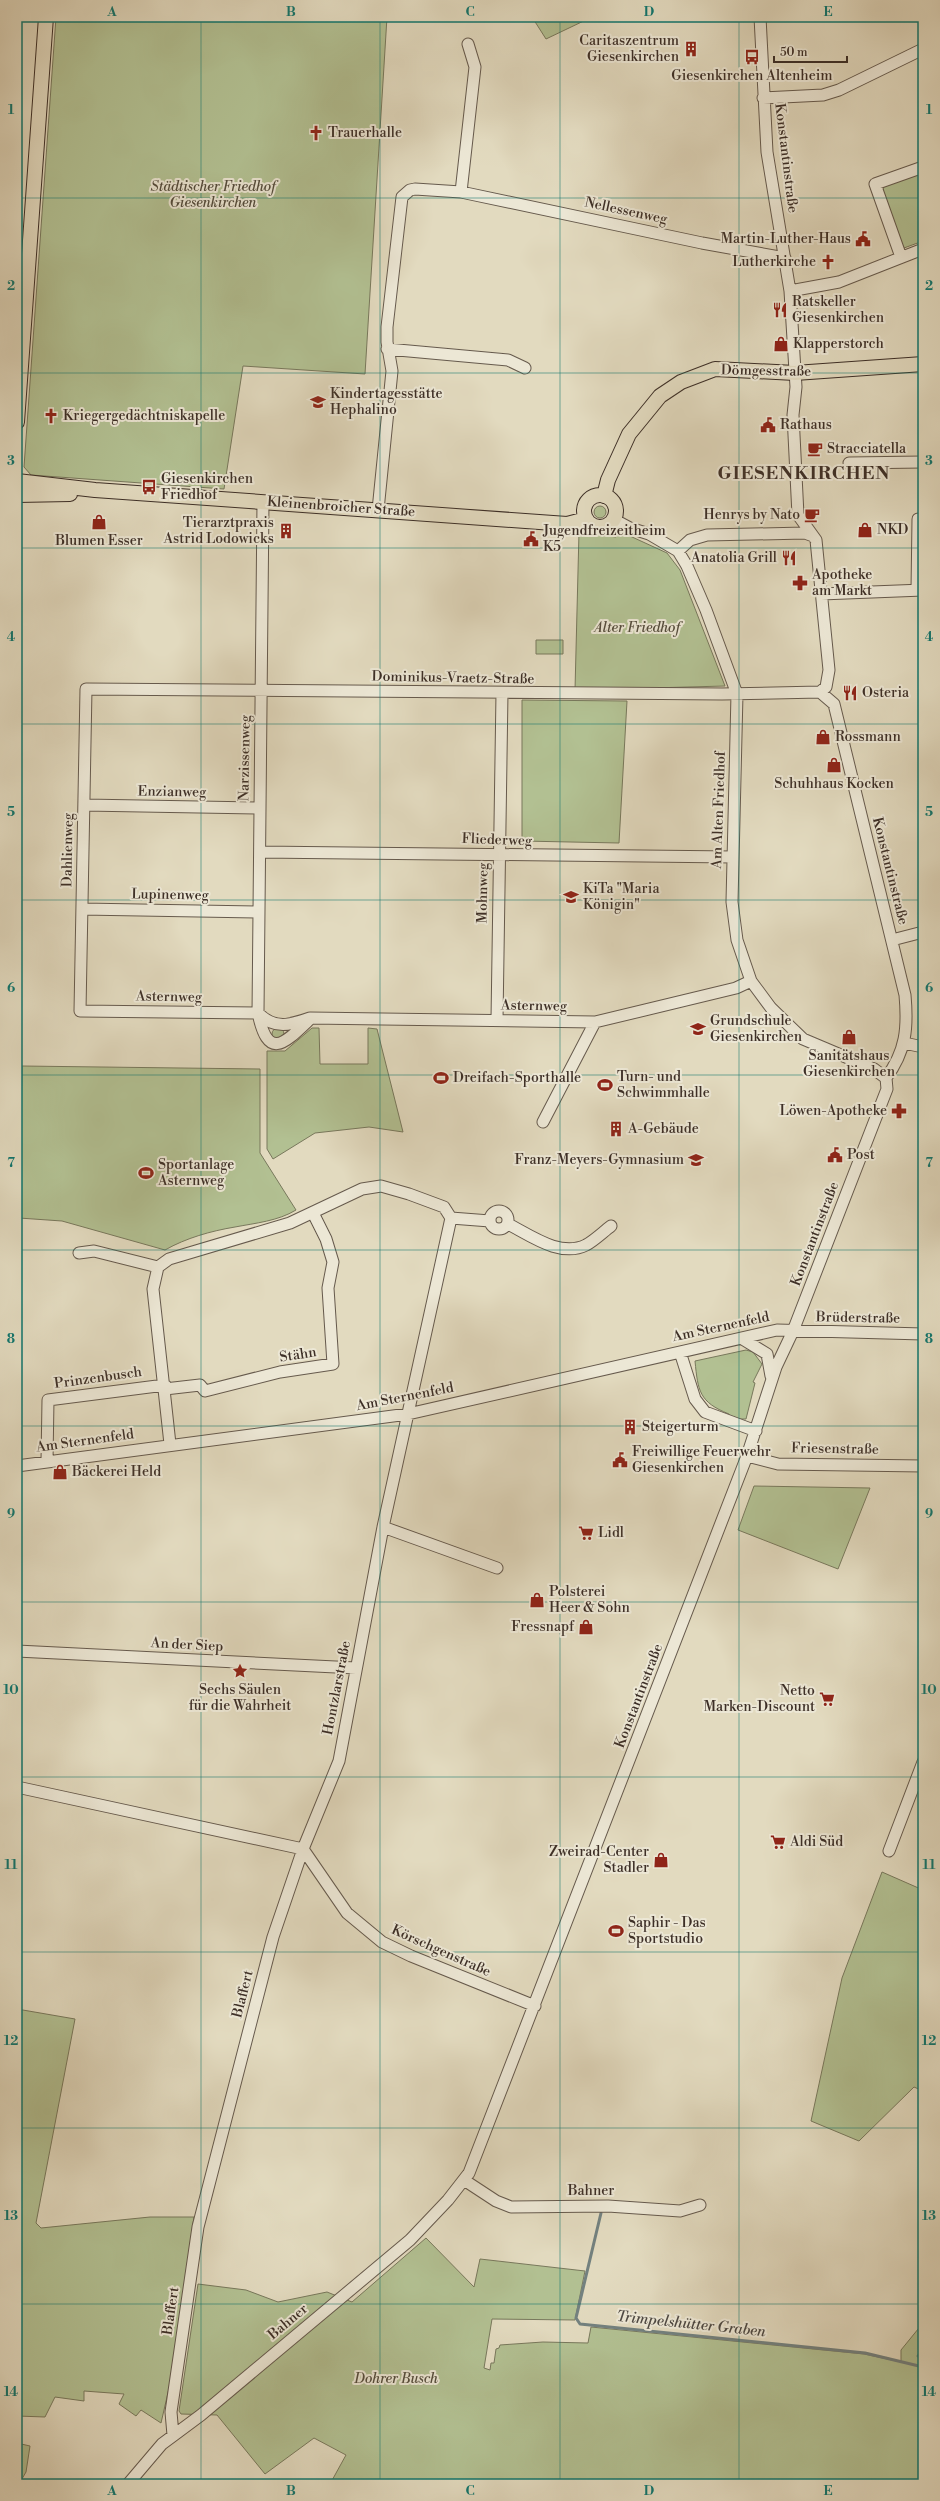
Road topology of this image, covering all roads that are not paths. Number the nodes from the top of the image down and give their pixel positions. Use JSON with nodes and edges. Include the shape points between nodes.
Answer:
{"nodes":[{"id":1,"x":46,"y":17,"type":"edge"},
{"id":2,"x":760,"y":17,"type":"edge"},
{"id":3,"x":468,"y":44,"type":"dead end"},
{"id":4,"x":923,"y":48,"type":"edge"},
{"id":5,"x":763,"y":98,"type":"junction"},
{"id":6,"x":923,"y":167,"type":"edge"},
{"id":7,"x":461,"y":192,"type":"junction"},
{"id":8,"x":923,"y":249,"type":"edge"},
{"id":9,"x":901,"y":257,"type":"junction"},
{"id":10,"x":785,"y":258,"type":"junction"},
{"id":11,"x":790,"y":291,"type":"junction"},
{"id":12,"x":387,"y":349,"type":"junction"},
{"id":13,"x":923,"y":364,"type":"edge"},
{"id":14,"x":526,"y":368,"type":"dead end"},
{"id":15,"x":795,"y":380,"type":"junction"},
{"id":16,"x":17,"y":422,"type":"edge"},
{"id":17,"x":923,"y":462,"type":"edge"},
{"id":18,"x":849,"y":463,"type":"dead end"},
{"id":19,"x":17,"y":481,"type":"edge"},
{"id":20,"x":95,"y":490,"type":"junction"},
{"id":21,"x":17,"y":495,"type":"edge"},
{"id":22,"x":604,"y":496,"type":"junction"},
{"id":23,"x":263,"y":502,"type":"junction"},
{"id":24,"x":378,"y":510,"type":"junction"},
{"id":25,"x":586,"y":519,"type":"junction"},
{"id":26,"x":923,"y":519,"type":"edge"},
{"id":27,"x":613,"y":520,"type":"junction"},
{"id":28,"x":813,"y":536,"type":"junction"},
{"id":29,"x":678,"y":551,"type":"junction"},
{"id":30,"x":920,"y":590,"type":"edge"},
{"id":31,"x":821,"y":594,"type":"junction"},
{"id":32,"x":86,"y":689,"type":"joint"},
{"id":33,"x":262,"y":691,"type":"junction"},
{"id":34,"x":820,"y":692,"type":"junction"},
{"id":35,"x":502,"y":693,"type":"junction"},
{"id":36,"x":737,"y":694,"type":"junction"},
{"id":37,"x":84,"y":805,"type":"junction"},
{"id":38,"x":259,"y":808,"type":"junction"},
{"id":39,"x":260,"y":852,"type":"junction"},
{"id":40,"x":499,"y":854,"type":"junction"},
{"id":41,"x":733,"y":857,"type":"junction"},
{"id":42,"x":82,"y":908,"type":"junction"},
{"id":43,"x":259,"y":912,"type":"junction"},
{"id":44,"x":923,"y":932,"type":"edge"},
{"id":45,"x":892,"y":940,"type":"junction"},
{"id":46,"x":751,"y":981,"type":"junction"},
{"id":47,"x":80,"y":1011,"type":"joint"},
{"id":48,"x":258,"y":1014,"type":"junction"},
{"id":49,"x":310,"y":1018,"type":"junction"},
{"id":50,"x":497,"y":1020,"type":"junction"},
{"id":51,"x":595,"y":1022,"type":"junction"},
{"id":52,"x":904,"y":1043,"type":"junction"},
{"id":53,"x":923,"y":1047,"type":"edge"},
{"id":54,"x":886,"y":1078,"type":"junction"},
{"id":55,"x":543,"y":1122,"type":"dead end"},
{"id":56,"x":313,"y":1213,"type":"junction"},
{"id":57,"x":451,"y":1218,"type":"junction"},
{"id":58,"x":490,"y":1221,"type":"junction"},
{"id":59,"x":508,"y":1224,"type":"junction"},
{"id":60,"x":611,"y":1226,"type":"dead end"},
{"id":61,"x":79,"y":1253,"type":"dead end"},
{"id":62,"x":158,"y":1267,"type":"junction"},
{"id":63,"x":793,"y":1330,"type":"junction"},
{"id":64,"x":923,"y":1334,"type":"edge"},
{"id":65,"x":741,"y":1338,"type":"junction"},
{"id":66,"x":680,"y":1352,"type":"junction"},
{"id":67,"x":772,"y":1381,"type":"junction"},
{"id":68,"x":165,"y":1387,"type":"junction"},
{"id":69,"x":408,"y":1414,"type":"junction"},
{"id":70,"x":756,"y":1431,"type":"junction"},
{"id":71,"x":170,"y":1444,"type":"junction"},
{"id":72,"x":747,"y":1456,"type":"junction"},
{"id":73,"x":47,"y":1461,"type":"junction"},
{"id":74,"x":17,"y":1466,"type":"edge"},
{"id":75,"x":923,"y":1466,"type":"edge"},
{"id":76,"x":383,"y":1527,"type":"junction"},
{"id":77,"x":497,"y":1568,"type":"dead end"},
{"id":78,"x":17,"y":1651,"type":"edge"},
{"id":79,"x":356,"y":1668,"type":"junction"},
{"id":80,"x":923,"y":1762,"type":"edge"},
{"id":81,"x":17,"y":1787,"type":"edge"},
{"id":82,"x":303,"y":1849,"type":"junction"},
{"id":83,"x":889,"y":1850,"type":"dead end"},
{"id":84,"x":535,"y":2006,"type":"junction"},
{"id":85,"x":529,"y":2020,"type":"joint"},
{"id":86,"x":464,"y":2180,"type":"junction"},
{"id":87,"x":700,"y":2205,"type":"dead end"},
{"id":88,"x":173,"y":2435,"type":"junction"},
{"id":89,"x":128,"y":2484,"type":"edge"}],
"edges":[{"from":1,"to":16,"type":"main road"},
{"from":2,"to":5,"type":"street","name":"Konstantinstraße"},
{"from":3,"to":7,"type":"street","via":[[475,67]]},
{"from":4,"to":5,"type":"street","via":[[823,96]]},
{"from":5,"to":10,"type":"street","name":"Konstantinstraße","via":[[767,152]]},
{"from":6,"to":9,"type":"street","via":[[875,184]]},
{"from":7,"to":10,"type":"street","name":"Nellessenweg"},
{"from":7,"to":12,"type":"street","name":"Nellessenweg","via":[[415,189],[402,197],[387,327]]},
{"from":8,"to":9,"type":"street"},
{"from":9,"to":11,"type":"street","via":[[839,282]]},
{"from":10,"to":11,"type":"street","name":"Konstantinstraße"},
{"from":11,"to":15,"type":"street","name":"Konstantinstraße"},
{"from":12,"to":14,"type":"street","via":[[508,360]]},
{"from":12,"to":24,"type":"street","name":"Nellessenweg","via":[[392,371]]},
{"from":13,"to":15,"type":"main road","name":"Dömgesstraße"},
{"from":15,"to":22,"type":"main road","name":"Dömgesstraße","via":[[715,369],[681,382],[660,396],[629,434],[611,472]]},
{"from":15,"to":28,"type":"street","name":"Konstantinstraße","via":[[793,415],[798,515]]},
{"from":17,"to":18,"type":"street"},
{"from":19,"to":20,"type":"main road","name":"Kleinenbroicher Straße"},
{"from":20,"to":21,"type":"main road","name":"Kleinenbroicher Straße","via":[[65,494]]},
{"from":20,"to":23,"type":"main road","name":"Kleinenbroicher Straße"},
{"from":22,"to":25,"type":"main road","via":[[595,496],[587,502],[584,510]]},
{"from":22,"to":27,"type":"main road","via":[[613,503],[616,512]]},
{"from":23,"to":24,"type":"main road","name":"Kleinenbroicher Straße"},
{"from":23,"to":33,"type":"street","name":"Narzissenweg"},
{"from":24,"to":25,"type":"main road","name":"Kleinenbroicher Straße","via":[[567,524]]},
{"from":25,"to":27,"type":"main road","via":[[601,527]]},
{"from":26,"to":30,"type":"street","via":[[918,519]]},
{"from":27,"to":29,"type":"street","name":"Am Alten Friedhof","via":[[649,534]]},
{"from":28,"to":29,"type":"street","via":[[805,533],[707,535],[696,538]]},
{"from":28,"to":31,"type":"street","via":[[816,540]]},
{"from":29,"to":36,"type":"street","name":"Am Alten Friedhof","via":[[706,610]]},
{"from":30,"to":31,"type":"street"},
{"from":31,"to":34,"type":"street","via":[[829,676],[826,687]]},
{"from":32,"to":33,"type":"street","name":"Dominikus-Vraetz-Straße"},
{"from":32,"to":37,"type":"street","name":"Dahlienweg"},
{"from":33,"to":35,"type":"street","name":"Dominikus-Vraetz-Straße"},
{"from":33,"to":38,"type":"street","name":"Narzissenweg"},
{"from":34,"to":36,"type":"street","name":"Dominikus-Vraetz-Straße"},
{"from":34,"to":45,"type":"street","name":"Konstantinstraße","via":[[834,704]]},
{"from":35,"to":36,"type":"street","name":"Dominikus-Vraetz-Straße"},
{"from":35,"to":40,"type":"street","name":"Mohnweg"},
{"from":36,"to":41,"type":"street","name":"Am Alten Friedhof"},
{"from":37,"to":38,"type":"street","name":"Enzianweg"},
{"from":37,"to":42,"type":"street","name":"Dahlienweg"},
{"from":38,"to":39,"type":"street","name":"Narzissenweg"},
{"from":39,"to":40,"type":"street","name":"Fliederweg"},
{"from":39,"to":43,"type":"street","name":"Narzissenweg"},
{"from":40,"to":41,"type":"street","name":"Fliederweg"},
{"from":40,"to":50,"type":"street","name":"Mohnweg"},
{"from":41,"to":46,"type":"street","name":"Am Alten Friedhof","via":[[734,924]]},
{"from":42,"to":43,"type":"street","name":"Lupinenweg"},
{"from":42,"to":47,"type":"street","name":"Dahlienweg"},
{"from":43,"to":48,"type":"street","name":"Narzissenweg"},
{"from":44,"to":45,"type":"street"},
{"from":45,"to":52,"type":"street","name":"Konstantinstraße","via":[[905,995]]},
{"from":46,"to":51,"type":"street","name":"Asternweg","via":[[736,988]]},
{"from":46,"to":54,"type":"street","name":"Am Alten Friedhof","via":[[771,1008],[804,1039],[874,1069]]},
{"from":47,"to":48,"type":"street","name":"Asternweg"},
{"from":48,"to":49,"type":"street","name":"Asternweg","via":[[275,1025],[288,1025]]},
{"from":48,"to":49,"type":"street","via":[[267,1040],[279,1044],[291,1037]]},
{"from":49,"to":50,"type":"street","name":"Asternweg"},
{"from":50,"to":51,"type":"street","name":"Asternweg"},
{"from":51,"to":55,"type":"street"},
{"from":52,"to":53,"type":"street"},
{"from":52,"to":54,"type":"street","name":"Konstantinstraße","via":[[897,1063]]},
{"from":54,"to":63,"type":"street","name":"Konstantinstraße","via":[[887,1089]]},
{"from":56,"to":57,"type":"street","via":[[362,1189],[382,1186],[444,1207]]},
{"from":56,"to":62,"type":"street","via":[[265,1231],[169,1259]]},
{"from":56,"to":68,"type":"street","name":"Stähn","via":[[326,1239],[332,1262],[328,1288],[333,1364],[280,1372],[205,1391],[200,1385]]},
{"from":57,"to":58,"type":"street"},
{"from":57,"to":69,"type":"street"},
{"from":58,"to":59,"type":"street","via":[[492,1226],[498,1229]]},
{"from":58,"to":59,"type":"street","via":[[495,1211],[500,1210],[506,1213]]},
{"from":59,"to":60,"type":"street","via":[[550,1245],[568,1249],[586,1245]]},
{"from":61,"to":62,"type":"street","via":[[94,1251]]},
{"from":62,"to":68,"type":"street","via":[[153,1289]]},
{"from":63,"to":64,"type":"street","name":"Brüderstraße"},
{"from":63,"to":65,"type":"street","name":"Am Sternenfeld","via":[[777,1330]]},
{"from":63,"to":67,"type":"street","name":"Konstantinstraße"},
{"from":65,"to":66,"type":"street","name":"Am Sternenfeld"},
{"from":65,"to":67,"type":"street","name":"Konstantinstraße","via":[[766,1354]]},
{"from":66,"to":69,"type":"street","name":"Am Sternenfeld"},
{"from":66,"to":70,"type":"street","via":[[695,1399],[705,1412]]},
{"from":67,"to":70,"type":"street","name":"Konstantinstraße"},
{"from":68,"to":71,"type":"street"},
{"from":68,"to":73,"type":"street","name":"Prinzenbusch","via":[[48,1400]]},
{"from":69,"to":71,"type":"street","name":"Am Sternenfeld"},
{"from":69,"to":76,"type":"street","name":"Hontzlarstraße"},
{"from":70,"to":72,"type":"street","name":"Konstantinstraße"},
{"from":71,"to":73,"type":"street","name":"Am Sternenfeld"},
{"from":72,"to":75,"type":"street","name":"Friesenstraße","via":[[778,1464]]},
{"from":72,"to":84,"type":"street","name":"Konstantinstraße"},
{"from":73,"to":74,"type":"street","name":"Am Sternenfeld"},
{"from":76,"to":77,"type":"street"},
{"from":76,"to":79,"type":"street","name":"Hontzlarstraße"},
{"from":78,"to":79,"type":"street","name":"An der Siep"},
{"from":79,"to":82,"type":"street","name":"Hontzlarstraße","via":[[339,1761]]},
{"from":80,"to":83,"type":"street"},
{"from":81,"to":82,"type":"street"},
{"from":82,"to":84,"type":"street","name":"Körschgenstraße","via":[[347,1912],[382,1942]]},
{"from":82,"to":88,"type":"street","name":"Blaffert","via":[[273,1937],[198,2227],[171,2412]]},
{"from":84,"to":85,"type":"street","name":"Konstantinstraße"},
{"from":85,"to":86,"type":"street","name":"Bahner","via":[[491,2120]]},
{"from":86,"to":87,"type":"street","name":"Bahner","via":[[496,2201],[511,2207],[608,2206],[680,2211]]},
{"from":86,"to":88,"type":"street","name":"Bahner","via":[[410,2240],[201,2415]]},
{"from":88,"to":89,"type":"street","name":"Bahner","via":[[154,2451]]}]}
